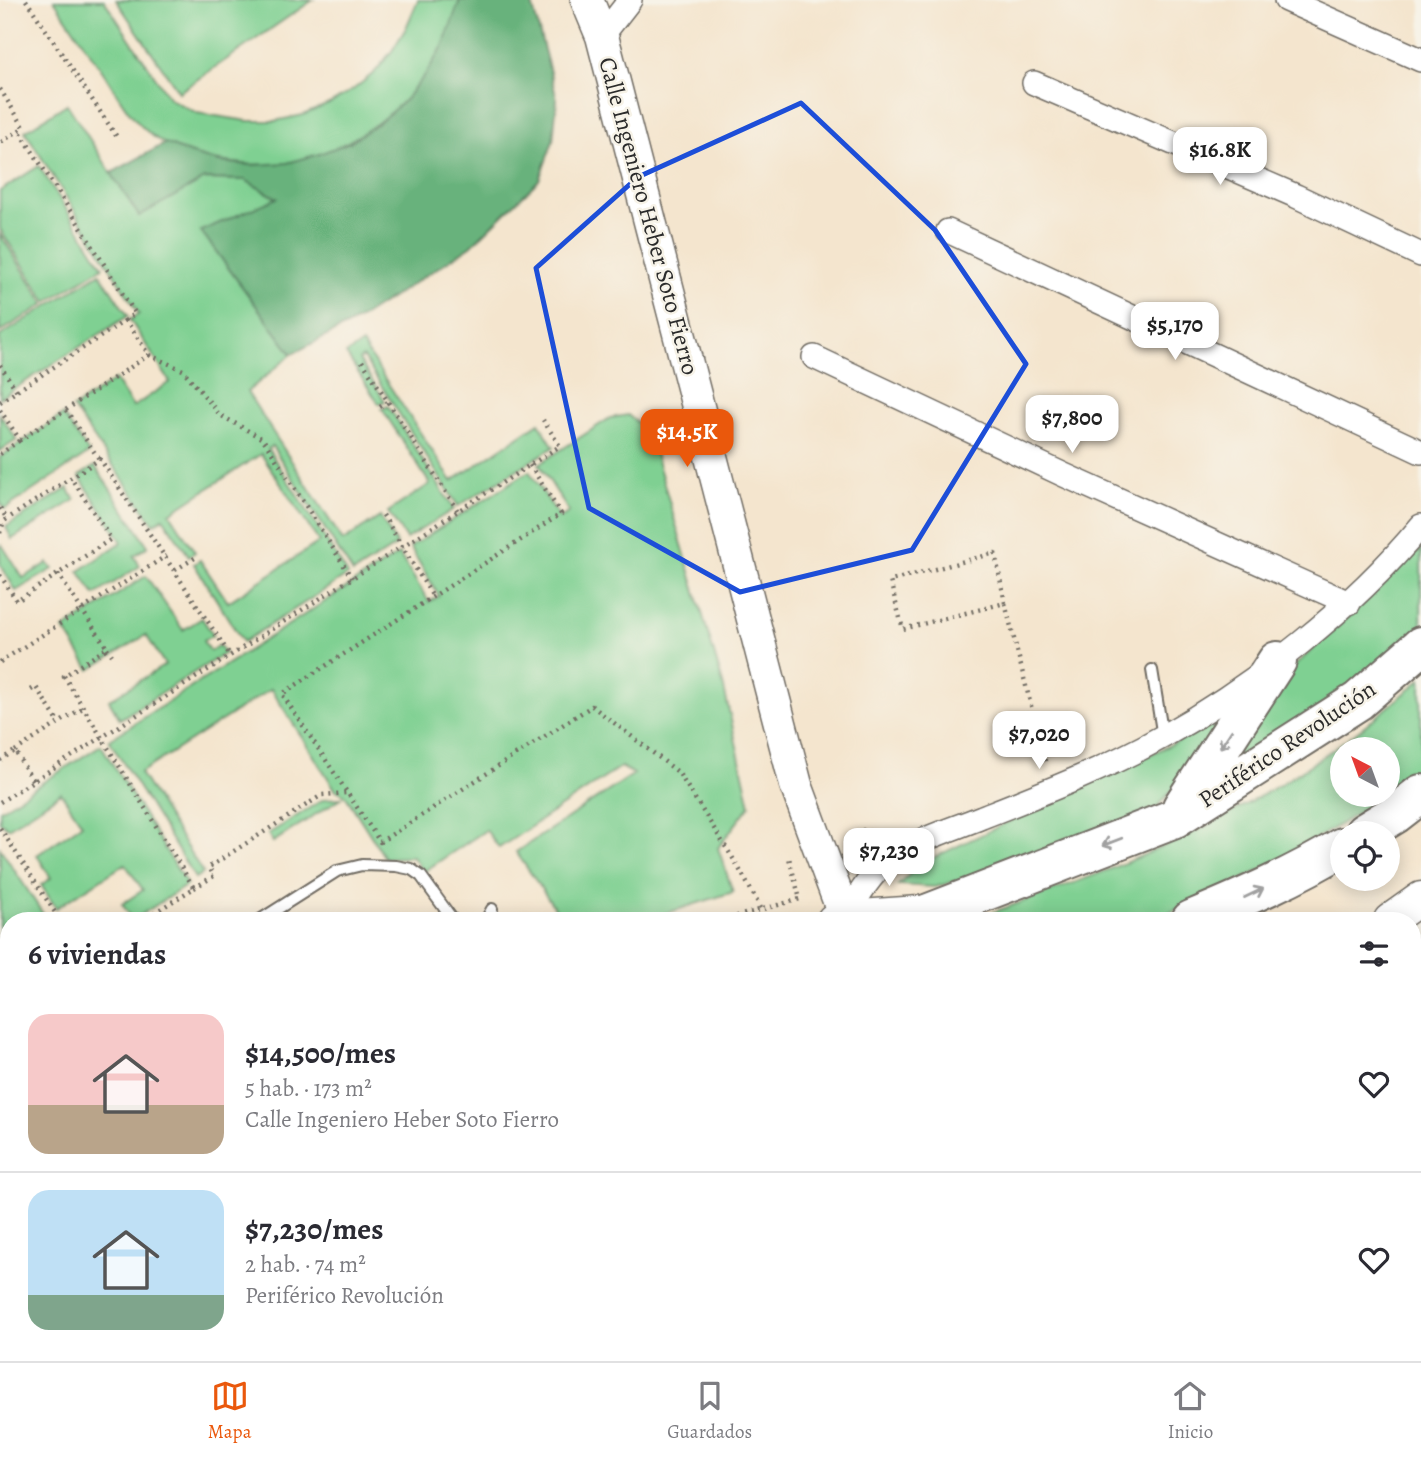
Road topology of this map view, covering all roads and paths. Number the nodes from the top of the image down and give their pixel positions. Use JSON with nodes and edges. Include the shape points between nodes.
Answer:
{"nodes":[{"id":1,"x":26,"y":0,"type":"edge"},
{"id":2,"x":587,"y":0,"type":"edge"},
{"id":3,"x":630,"y":0,"type":"edge"},
{"id":4,"x":1286,"y":0,"type":"edge"},
{"id":5,"x":602,"y":36,"type":"junction"},
{"id":6,"x":1421,"y":61,"type":"edge"},
{"id":7,"x":1034,"y":83,"type":"dead end"},
{"id":8,"x":0,"y":89,"type":"edge"},
{"id":9,"x":19,"y":130,"type":"junction"},
{"id":10,"x":117,"y":138,"type":"dead end"},
{"id":11,"x":0,"y":143,"type":"edge"},
{"id":12,"x":948,"y":231,"type":"dead end"},
{"id":13,"x":1421,"y":255,"type":"edge"},
{"id":14,"x":125,"y":320,"type":"junction"},
{"id":15,"x":149,"y":355,"type":"junction"},
{"id":16,"x":814,"y":357,"type":"dead end"},
{"id":17,"x":362,"y":360,"type":"dead end"},
{"id":18,"x":0,"y":365,"type":"edge"},
{"id":19,"x":17,"y":391,"type":"junction"},
{"id":20,"x":0,"y":402,"type":"edge"},
{"id":21,"x":388,"y":402,"type":"junction"},
{"id":22,"x":380,"y":407,"type":"dead end"},
{"id":23,"x":0,"y":411,"type":"edge"},
{"id":24,"x":66,"y":411,"type":"junction"},
{"id":25,"x":543,"y":420,"type":"dead end"},
{"id":26,"x":20,"y":440,"type":"junction"},
{"id":27,"x":1421,"y":452,"type":"edge"},
{"id":28,"x":0,"y":454,"type":"edge"},
{"id":29,"x":100,"y":459,"type":"junction"},
{"id":30,"x":530,"y":465,"type":"junction"},
{"id":31,"x":71,"y":478,"type":"junction"},
{"id":32,"x":0,"y":508,"type":"edge"},
{"id":33,"x":458,"y":511,"type":"junction"},
{"id":34,"x":383,"y":515,"type":"dead end"},
{"id":35,"x":7,"y":519,"type":"junction"},
{"id":36,"x":1421,"y":526,"type":"edge"},
{"id":37,"x":0,"y":533,"type":"edge"},
{"id":38,"x":402,"y":546,"type":"junction"},
{"id":39,"x":166,"y":556,"type":"junction"},
{"id":40,"x":198,"y":556,"type":"dead end"},
{"id":41,"x":175,"y":570,"type":"junction"},
{"id":42,"x":58,"y":574,"type":"junction"},
{"id":43,"x":0,"y":575,"type":"edge"},
{"id":44,"x":352,"y":578,"type":"junction"},
{"id":45,"x":433,"y":597,"type":"junction"},
{"id":46,"x":1005,"y":603,"type":"junction"},
{"id":47,"x":1349,"y":603,"type":"junction"},
{"id":48,"x":82,"y":610,"type":"junction"},
{"id":49,"x":1421,"y":646,"type":"edge"},
{"id":50,"x":107,"y":648,"type":"junction"},
{"id":51,"x":112,"y":655,"type":"dead end"},
{"id":52,"x":230,"y":655,"type":"junction"},
{"id":53,"x":1277,"y":661,"type":"junction"},
{"id":54,"x":0,"y":662,"type":"edge"},
{"id":55,"x":1152,"y":670,"type":"dead end"},
{"id":56,"x":31,"y":690,"type":"dead end"},
{"id":57,"x":84,"y":707,"type":"junction"},
{"id":58,"x":59,"y":723,"type":"junction"},
{"id":59,"x":102,"y":736,"type":"junction"},
{"id":60,"x":1163,"y":737,"type":"junction"},
{"id":61,"x":15,"y":751,"type":"junction"},
{"id":62,"x":0,"y":760,"type":"edge"},
{"id":63,"x":33,"y":781,"type":"junction"},
{"id":64,"x":1052,"y":789,"type":"junction"},
{"id":65,"x":347,"y":793,"type":"junction"},
{"id":66,"x":1421,"y":794,"type":"edge"},
{"id":67,"x":0,"y":802,"type":"edge"},
{"id":68,"x":1175,"y":818,"type":"junction"},
{"id":69,"x":1384,"y":821,"type":"edge"},
{"id":70,"x":0,"y":828,"type":"edge"},
{"id":71,"x":1330,"y":854,"type":"edge"},
{"id":72,"x":194,"y":888,"type":"junction"},
{"id":73,"x":1421,"y":898,"type":"edge"},
{"id":74,"x":492,"y":909,"type":"dead end"},
{"id":75,"x":762,"y":910,"type":"dead end"},
{"id":76,"x":55,"y":912,"type":"edge"},
{"id":77,"x":156,"y":912,"type":"edge"},
{"id":78,"x":273,"y":912,"type":"edge"},
{"id":79,"x":447,"y":912,"type":"edge"},
{"id":80,"x":490,"y":912,"type":"edge"},
{"id":81,"x":837,"y":912,"type":"edge"},
{"id":82,"x":844,"y":912,"type":"edge"},
{"id":83,"x":933,"y":912,"type":"edge"},
{"id":84,"x":1210,"y":912,"type":"edge"},
{"id":85,"x":1401,"y":912,"type":"edge"}],
"edges":[{"from":1,"to":10,"type":"path"},
{"from":2,"to":5,"type":"street","name":"Calle Ingeniero Heber Soto Fierro"},
{"from":3,"to":5,"type":"street"},
{"from":4,"to":6,"type":"street"},
{"from":5,"to":81,"type":"street","name":"Calle Ingeniero Heber Soto Fierro","via":[[796,785]]},
{"from":7,"to":13,"type":"street"},
{"from":8,"to":9,"type":"path","via":[[24,127]]},
{"from":9,"to":11,"type":"path"},
{"from":9,"to":14,"type":"path","via":[[135,313]]},
{"from":12,"to":27,"type":"street"},
{"from":14,"to":15,"type":"path"},
{"from":14,"to":19,"type":"path"},
{"from":15,"to":24,"type":"path"},
{"from":15,"to":44,"type":"path","via":[[183,370],[220,415],[263,439]]},
{"from":16,"to":47,"type":"street"},
{"from":17,"to":21,"type":"path"},
{"from":18,"to":19,"type":"path"},
{"from":19,"to":20,"type":"path"},
{"from":21,"to":22,"type":"path"},
{"from":21,"to":33,"type":"path"},
{"from":23,"to":26,"type":"path"},
{"from":24,"to":26,"type":"path"},
{"from":24,"to":29,"type":"path"},
{"from":25,"to":30,"type":"path","via":[[560,446]]},
{"from":26,"to":28,"type":"path"},
{"from":29,"to":31,"type":"path"},
{"from":29,"to":39,"type":"path"},
{"from":30,"to":33,"type":"path"},
{"from":30,"to":45,"type":"path","via":[[561,514]]},
{"from":31,"to":35,"type":"path"},
{"from":31,"to":42,"type":"path","via":[[111,539]]},
{"from":32,"to":35,"type":"path"},
{"from":33,"to":38,"type":"path"},
{"from":34,"to":38,"type":"path"},
{"from":35,"to":37,"type":"path"},
{"from":36,"to":47,"type":"street"},
{"from":38,"to":44,"type":"path"},
{"from":38,"to":45,"type":"path"},
{"from":39,"to":41,"type":"path"},
{"from":39,"to":48,"type":"path"},
{"from":40,"to":41,"type":"path"},
{"from":41,"to":52,"type":"path"},
{"from":42,"to":43,"type":"path","via":[[17,601]]},
{"from":42,"to":48,"type":"path"},
{"from":44,"to":52,"type":"path"},
{"from":45,"to":65,"type":"path","via":[[282,694]]},
{"from":46,"to":46,"type":"path","via":[[903,629],[890,581],[995,554]]},
{"from":46,"to":64,"type":"path"},
{"from":47,"to":53,"type":"street"},
{"from":48,"to":50,"type":"path"},
{"from":48,"to":54,"type":"path"},
{"from":49,"to":68,"type":"highway","name":"Periférico Revolución","via":[[1358,701]]},
{"from":50,"to":51,"type":"path"},
{"from":50,"to":57,"type":"path","via":[[64,676]]},
{"from":52,"to":59,"type":"path"},
{"from":53,"to":60,"type":"street"},
{"from":53,"to":68,"type":"highway","one_way":true},
{"from":55,"to":60,"type":"lane"},
{"from":56,"to":58,"type":"path","via":[[36,687],[47,711]]},
{"from":57,"to":58,"type":"path"},
{"from":57,"to":59,"type":"path"},
{"from":58,"to":61,"type":"path"},
{"from":59,"to":63,"type":"path"},
{"from":59,"to":72,"type":"path"},
{"from":60,"to":64,"type":"street"},
{"from":61,"to":62,"type":"path"},
{"from":61,"to":63,"type":"path"},
{"from":63,"to":67,"type":"path"},
{"from":64,"to":82,"type":"street","via":[[910,846],[870,878]]},
{"from":65,"to":72,"type":"path","via":[[322,795],[209,867],[214,876]]},
{"from":65,"to":75,"type":"path","via":[[380,842],[592,706],[678,772]]},
{"from":66,"to":69,"type":"highway"},
{"from":68,"to":83,"type":"highway","name":"Periférico Revolución","one_way":true},
{"from":70,"to":76,"type":"path"},
{"from":84,"to":71,"type":"highway","one_way":true},
{"from":72,"to":77,"type":"path"},
{"from":73,"to":85,"type":"street"},
{"from":74,"to":80,"type":"lane"},
{"from":78,"to":79,"type":"lane","via":[[338,871],[362,865],[411,869]]}]}
